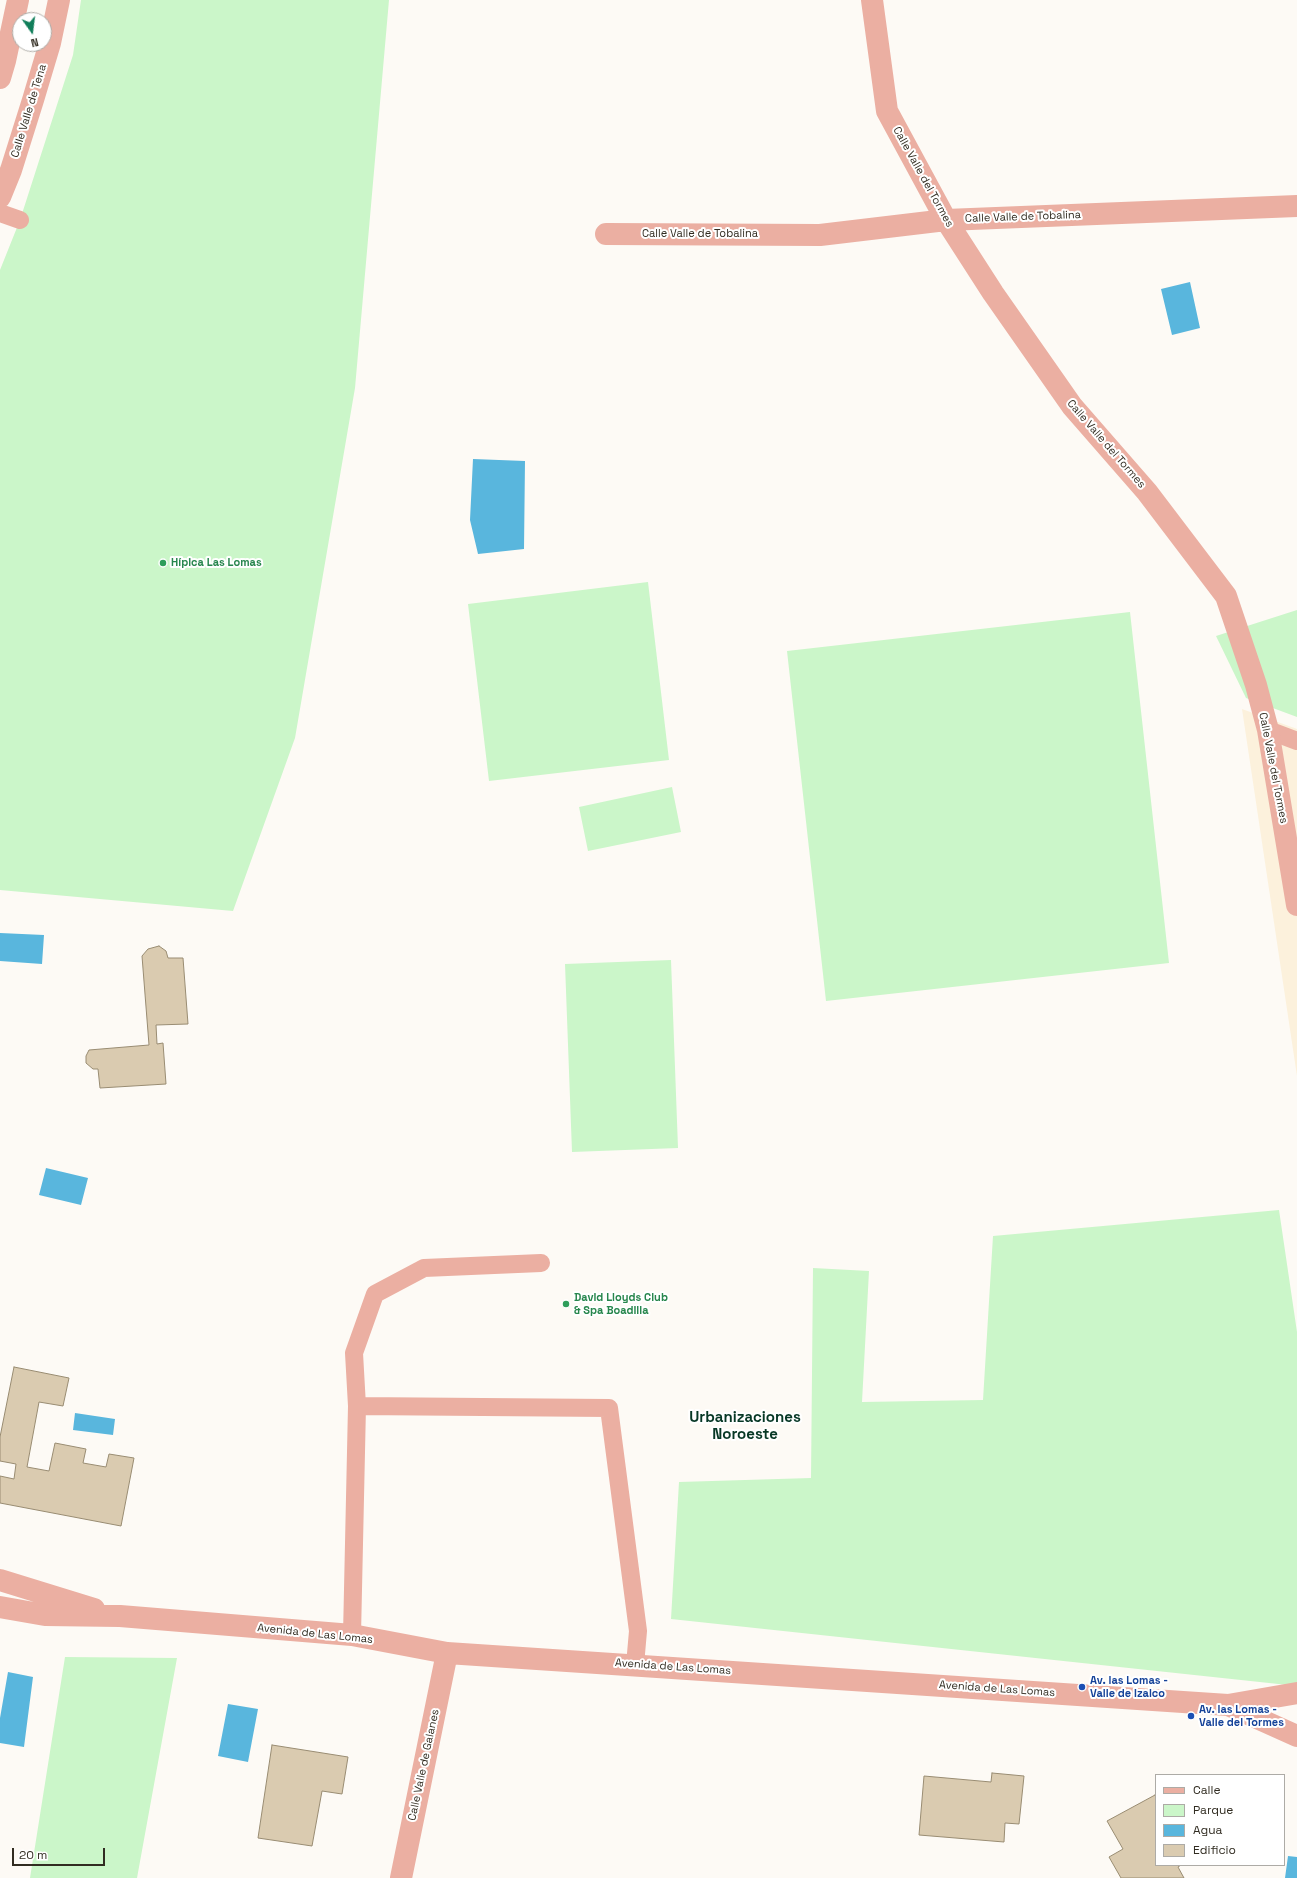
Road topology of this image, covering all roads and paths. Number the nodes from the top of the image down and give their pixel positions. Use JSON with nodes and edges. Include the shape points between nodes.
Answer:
{"nodes":[{"id":1,"x":18,"y":0,"type":"edge"},
{"id":2,"x":59,"y":0,"type":"edge"},
{"id":3,"x":872,"y":0,"type":"edge"},
{"id":4,"x":0,"y":78,"type":"edge"},
{"id":5,"x":0,"y":197,"type":"edge"},
{"id":6,"x":1297,"y":206,"type":"edge"},
{"id":7,"x":0,"y":213,"type":"edge"},
{"id":8,"x":20,"y":220,"type":"dead end"},
{"id":9,"x":946,"y":220,"type":"junction"},
{"id":10,"x":606,"y":234,"type":"dead end"},
{"id":11,"x":1268,"y":730,"type":"junction"},
{"id":12,"x":1297,"y":741,"type":"edge"},
{"id":13,"x":1297,"y":905,"type":"edge"},
{"id":14,"x":541,"y":1263,"type":"dead end"},
{"id":15,"x":357,"y":1406,"type":"junction"},
{"id":16,"x":0,"y":1580,"type":"edge"},
{"id":17,"x":0,"y":1607,"type":"edge"},
{"id":18,"x":120,"y":1616,"type":"junction"},
{"id":19,"x":352,"y":1635,"type":"junction"},
{"id":20,"x":447,"y":1653,"type":"junction"},
{"id":21,"x":635,"y":1665,"type":"junction"},
{"id":22,"x":1297,"y":1693,"type":"edge"},
{"id":23,"x":1228,"y":1705,"type":"junction"},
{"id":24,"x":1297,"y":1736,"type":"edge"},
{"id":25,"x":401,"y":1878,"type":"edge"}],
"edges":[{"from":1,"to":4,"type":"street"},
{"from":2,"to":5,"type":"street","name":"Calle Valle de Tena","via":[[50,43],[11,170]]},
{"from":3,"to":9,"type":"street","name":"Calle Valle del Tormes","via":[[887,111]]},
{"from":6,"to":9,"type":"street","name":"Calle Valle de Tobalina"},
{"from":7,"to":8,"type":"lane"},
{"from":9,"to":10,"type":"street","name":"Calle Valle de Tobalina","via":[[820,235]]},
{"from":9,"to":11,"type":"street","name":"Calle Valle del Tormes","via":[[993,293],[1072,406],[1147,492],[1226,596],[1256,685]]},
{"from":11,"to":12,"type":"lane"},
{"from":11,"to":13,"type":"street","name":"Calle Valle del Tormes"},
{"from":14,"to":15,"type":"lane","via":[[424,1268],[375,1294],[354,1352]]},
{"from":15,"to":19,"type":"lane"},
{"from":15,"to":21,"type":"lane","via":[[609,1408],[638,1631]]},
{"from":16,"to":18,"type":"street","name":"Avenida de Las Lomas"},
{"from":17,"to":18,"type":"street","name":"Avenida de Las Lomas","via":[[45,1615]]},
{"from":18,"to":19,"type":"street","name":"Avenida de Las Lomas"},
{"from":19,"to":20,"type":"street","name":"Avenida de Las Lomas"},
{"from":20,"to":21,"type":"street","name":"Avenida de Las Lomas"},
{"from":20,"to":25,"type":"street","name":"Calle Valle de Galanes"},
{"from":21,"to":23,"type":"street","name":"Avenida de Las Lomas"},
{"from":22,"to":23,"type":"street","name":"Avenida de Las Lomas"},
{"from":23,"to":24,"type":"street","name":"Avenida de Las Lomas"}]}
